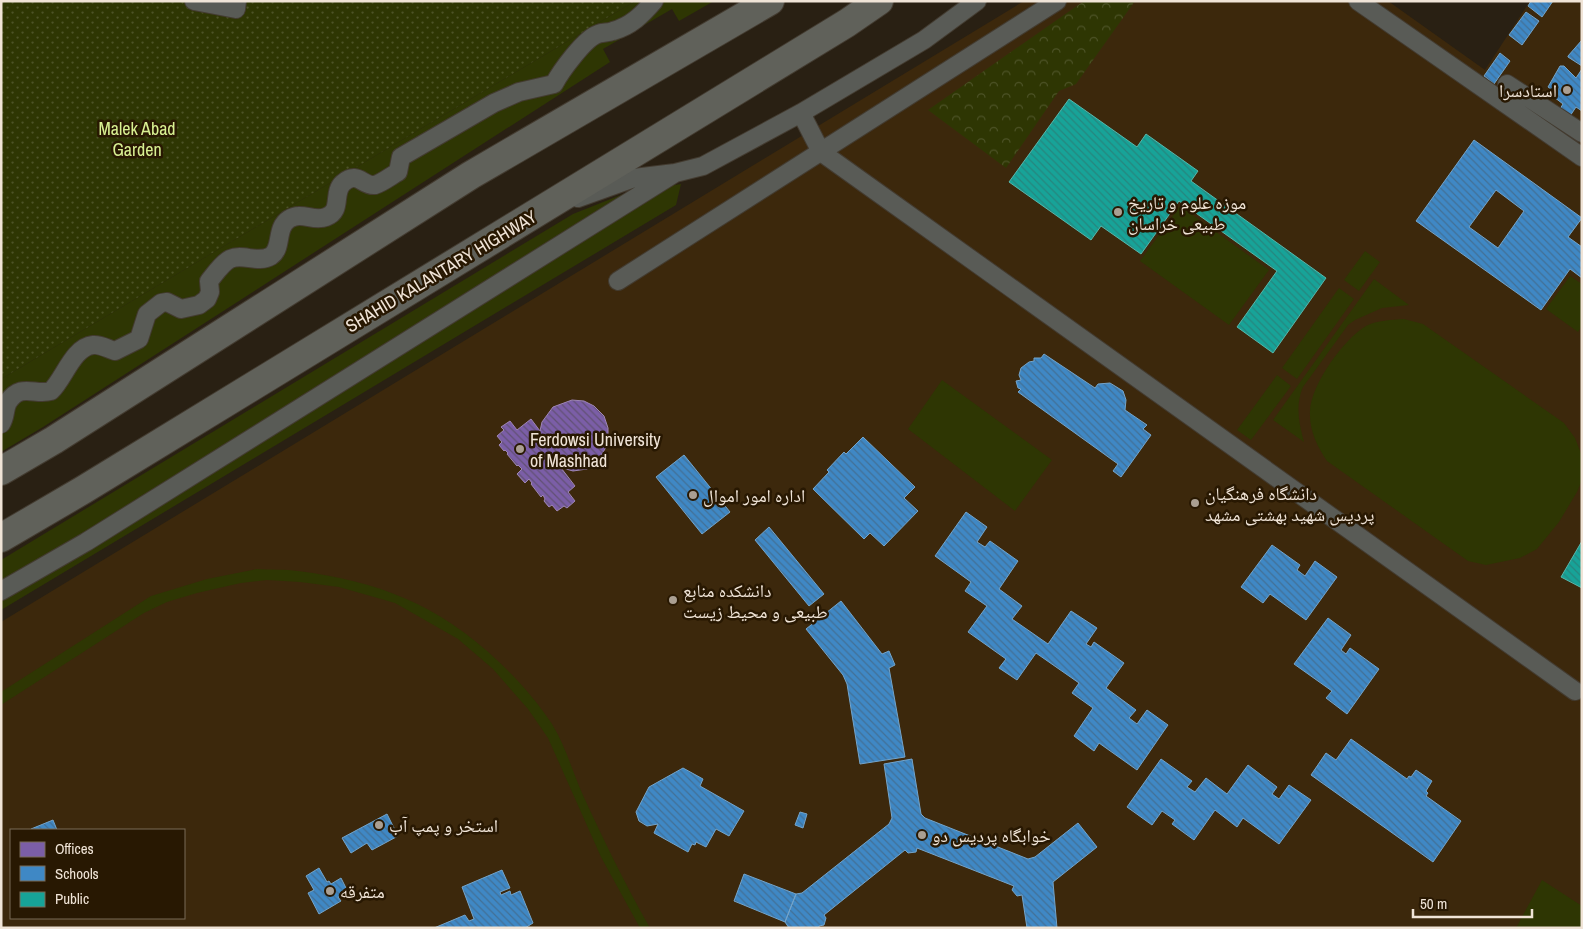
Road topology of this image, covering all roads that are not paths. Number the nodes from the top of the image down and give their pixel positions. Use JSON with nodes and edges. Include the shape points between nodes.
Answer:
{"nodes":[{"id":1,"x":194,"y":1,"type":"edge"},
{"id":2,"x":237,"y":1,"type":"edge"},
{"id":3,"x":654,"y":1,"type":"edge"},
{"id":4,"x":770,"y":1,"type":"edge"},
{"id":5,"x":879,"y":1,"type":"edge"},
{"id":6,"x":977,"y":1,"type":"edge"},
{"id":7,"x":1057,"y":1,"type":"edge"},
{"id":8,"x":1358,"y":1,"type":"edge"},
{"id":9,"x":1507,"y":84,"type":"dead end"},
{"id":10,"x":801,"y":114,"type":"junction"},
{"id":11,"x":1582,"y":133,"type":"edge"},
{"id":12,"x":821,"y":152,"type":"junction"},
{"id":13,"x":1582,"y":157,"type":"edge"},
{"id":14,"x":675,"y":173,"type":"junction"},
{"id":15,"x":540,"y":211,"type":"junction"},
{"id":16,"x":618,"y":281,"type":"dead end"},
{"id":17,"x":1,"y":424,"type":"edge"},
{"id":18,"x":1,"y":471,"type":"edge"},
{"id":19,"x":1,"y":538,"type":"edge"},
{"id":20,"x":1,"y":591,"type":"edge"},
{"id":21,"x":1575,"y":691,"type":"dead end"}],
"edges":[{"from":1,"to":2,"type":"street","via":[[236,9]]},
{"from":3,"to":17,"type":"street","via":[[625,28],[596,34],[562,70],[554,84],[519,92],[494,104],[401,157],[398,172],[376,185],[358,178],[349,179],[337,193],[335,211],[326,218],[303,215],[287,220],[274,254],[255,260],[232,258],[226,262],[209,281],[210,292],[199,305],[181,309],[167,302],[161,303],[147,314],[139,339],[132,344],[116,351],[93,345],[87,347],[78,354],[51,391],[21,391],[12,397]]},
{"from":4,"to":18,"type":"highway","via":[[471,175]]},
{"from":5,"to":15,"type":"highway","name":"SHAHID KALANTARY HIGHWAY"},
{"from":6,"to":10,"type":"street","via":[[924,40]]},
{"from":7,"to":12,"type":"street"},
{"from":8,"to":13,"type":"street"},
{"from":9,"to":11,"type":"street"},
{"from":10,"to":12,"type":"street"},
{"from":10,"to":14,"type":"street","via":[[703,166]]},
{"from":12,"to":16,"type":"street"},
{"from":12,"to":21,"type":"street"},
{"from":14,"to":15,"type":"street","via":[[634,178]]},
{"from":14,"to":20,"type":"street","via":[[86,542]]},
{"from":15,"to":19,"type":"highway","name":"SHAHID KALANTARY HIGHWAY"}]}
